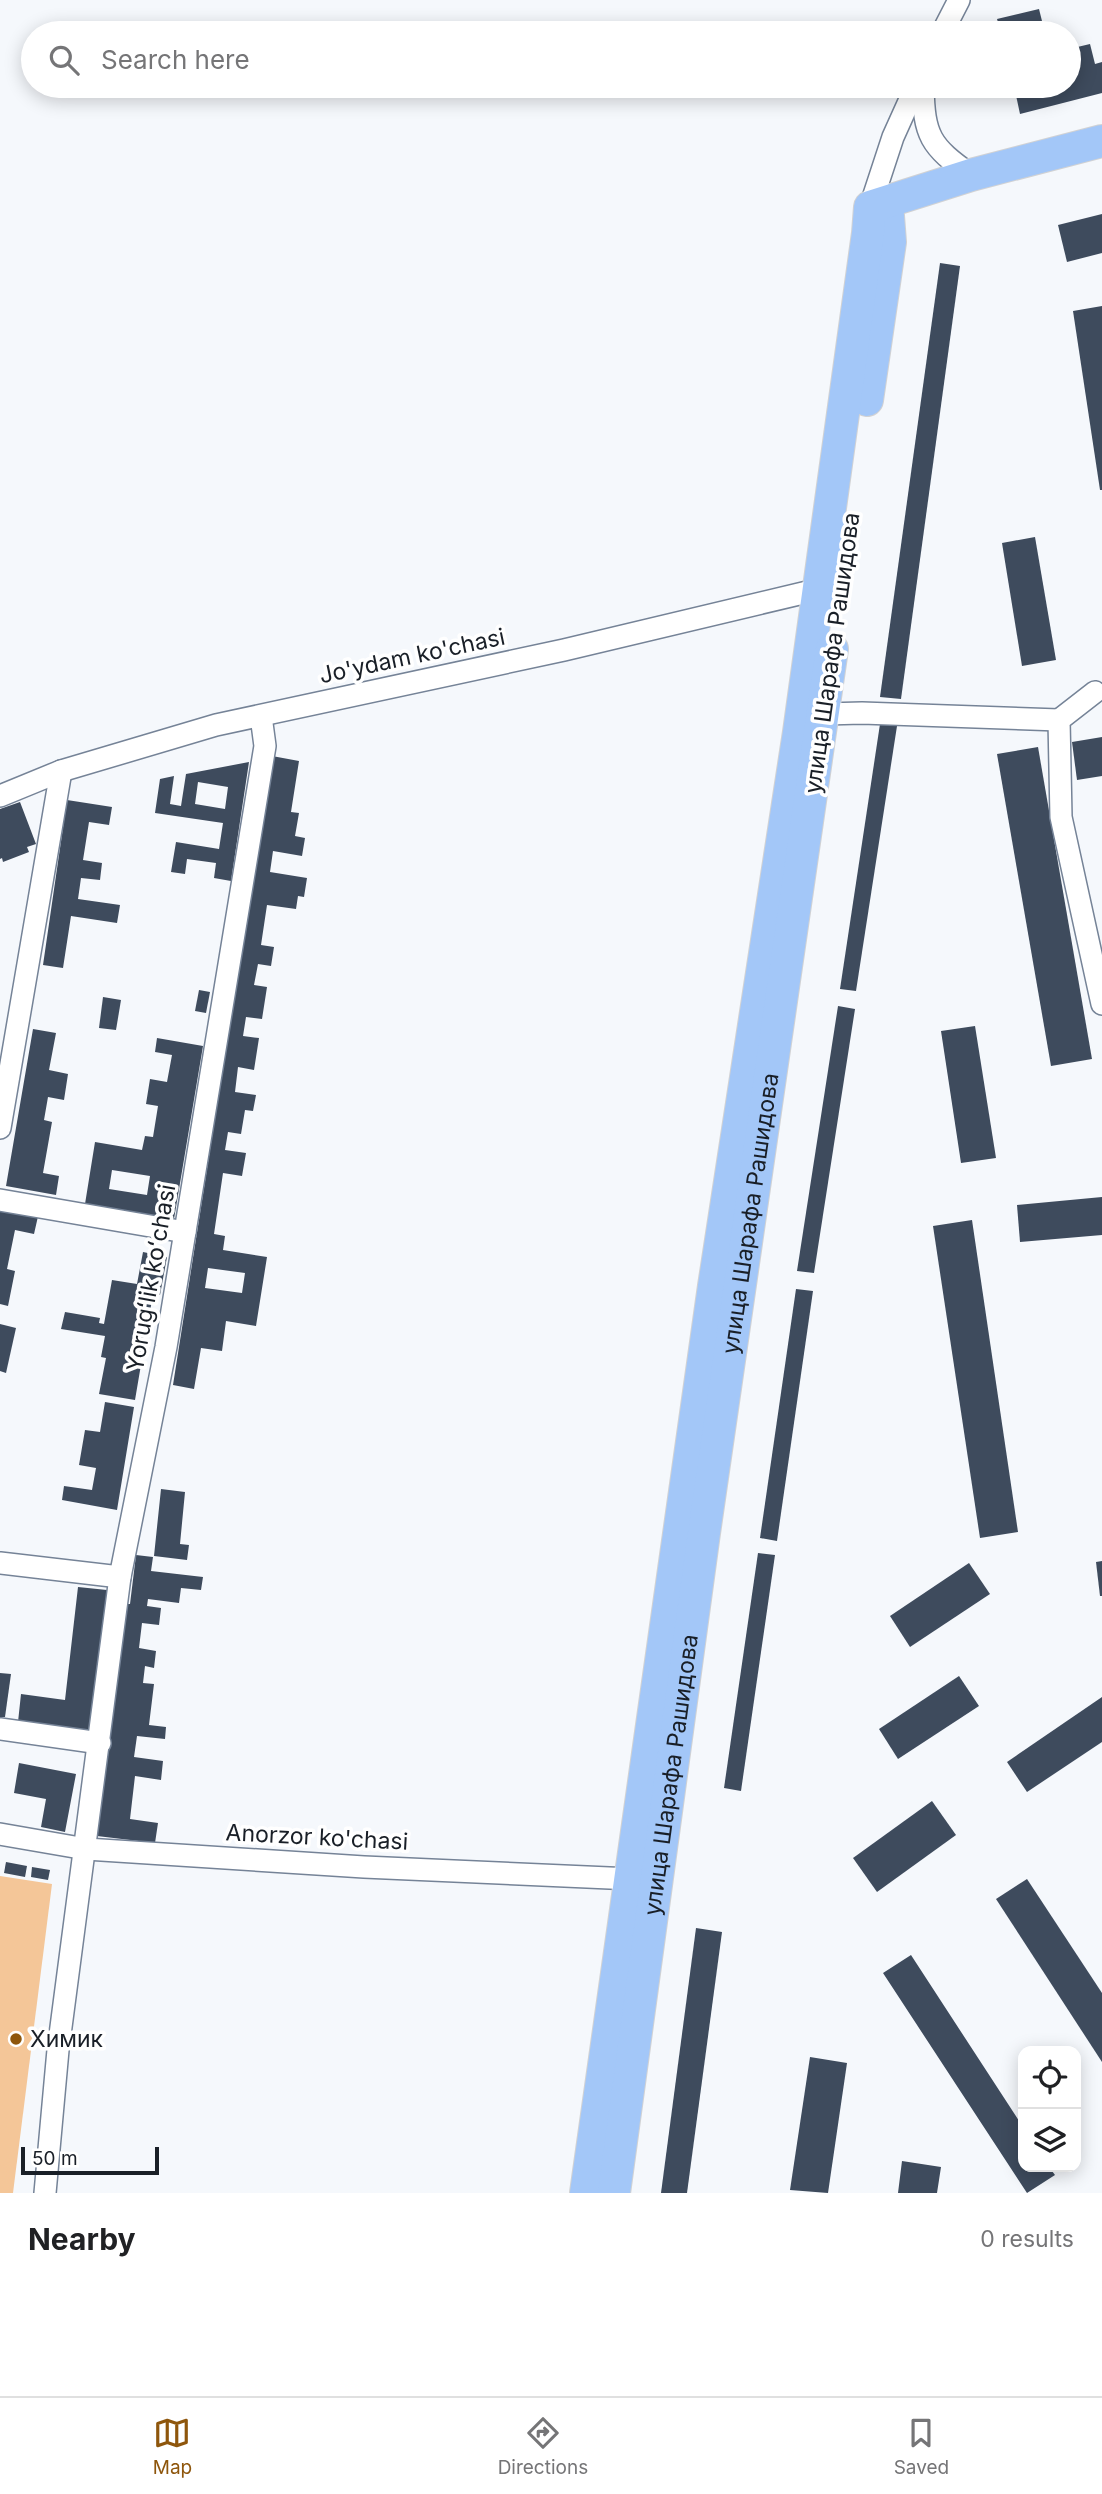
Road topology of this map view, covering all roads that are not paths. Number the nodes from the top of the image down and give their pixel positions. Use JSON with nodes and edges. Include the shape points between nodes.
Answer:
{"nodes":[{"id":1,"x":959,"y":0,"type":"edge"},
{"id":2,"x":948,"y":21,"type":"edge"},
{"id":3,"x":911,"y":98,"type":"edge"},
{"id":4,"x":924,"y":98,"type":"edge"},
{"id":5,"x":1102,"y":141,"type":"edge"},
{"id":6,"x":971,"y":175,"type":"junction"},
{"id":7,"x":879,"y":220,"type":"junction"},
{"id":8,"x":830,"y":587,"type":"junction"},
{"id":9,"x":1095,"y":692,"type":"dead end"},
{"id":10,"x":825,"y":714,"type":"junction"},
{"id":11,"x":261,"y":716,"type":"junction"},
{"id":12,"x":1059,"y":720,"type":"junction"},
{"id":13,"x":61,"y":771,"type":"junction"},
{"id":14,"x":0,"y":796,"type":"edge"},
{"id":15,"x":1102,"y":1004,"type":"edge"},
{"id":16,"x":0,"y":1128,"type":"edge"},
{"id":17,"x":0,"y":1199,"type":"edge"},
{"id":18,"x":186,"y":1232,"type":"junction"},
{"id":19,"x":727,"y":1288,"type":"junction"},
{"id":20,"x":0,"y":1563,"type":"edge"},
{"id":21,"x":120,"y":1577,"type":"junction"},
{"id":22,"x":0,"y":1729,"type":"edge"},
{"id":23,"x":100,"y":1743,"type":"junction"},
{"id":24,"x":0,"y":1834,"type":"edge"},
{"id":25,"x":86,"y":1849,"type":"junction"},
{"id":26,"x":632,"y":1879,"type":"junction"},
{"id":27,"x":44,"y":2193,"type":"edge"},
{"id":28,"x":586,"y":2193,"type":"edge"},
{"id":29,"x":614,"y":2193,"type":"edge"}],
"edges":[{"from":1,"to":2,"type":"street"},
{"from":3,"to":7,"type":"street","via":[[893,137]]},
{"from":4,"to":6,"type":"street","via":[[926,127],[934,145]]},
{"from":5,"to":6,"type":"main road"},
{"from":6,"to":7,"type":"main road"},
{"from":7,"to":8,"type":"main road","name":"улица Шарафа Рашидова"},
{"from":8,"to":10,"type":"main road","name":"улица Шарафа Рашидова"},
{"from":8,"to":11,"type":"street","name":"Jo'ydam ko'chasi"},
{"from":8,"to":19,"type":"main road"},
{"from":9,"to":12,"type":"street"},
{"from":10,"to":12,"type":"street"},
{"from":10,"to":19,"type":"main road","name":"улица Шарафа Рашидова"},
{"from":11,"to":13,"type":"street","name":"Jo'ydam ko'chasi"},
{"from":11,"to":18,"type":"street","name":"Yorugʻlik koʻchasi","via":[[265,746]]},
{"from":12,"to":15,"type":"street","via":[[1061,817]]},
{"from":13,"to":14,"type":"street","name":"Jo'ydam ko'chasi"},
{"from":13,"to":16,"type":"street"},
{"from":17,"to":18,"type":"street"},
{"from":18,"to":21,"type":"street","name":"Yorugʻlik koʻchasi"},
{"from":19,"to":26,"type":"main road","via":[[645,1773]]},
{"from":19,"to":29,"type":"main road","name":"улица Шарафа Рашидова"},
{"from":20,"to":21,"type":"street"},
{"from":21,"to":23,"type":"street","name":"Yorugʻlik koʻchasi"},
{"from":22,"to":23,"type":"street"},
{"from":23,"to":25,"type":"street","name":"Yorugʻlik koʻchasi"},
{"from":24,"to":25,"type":"street","name":"Anorzor ko'chasi"},
{"from":25,"to":26,"type":"street","name":"Anorzor ko'chasi"},
{"from":25,"to":27,"type":"street","name":"Yorugʻlik koʻchasi"},
{"from":26,"to":28,"type":"main road"}]}
